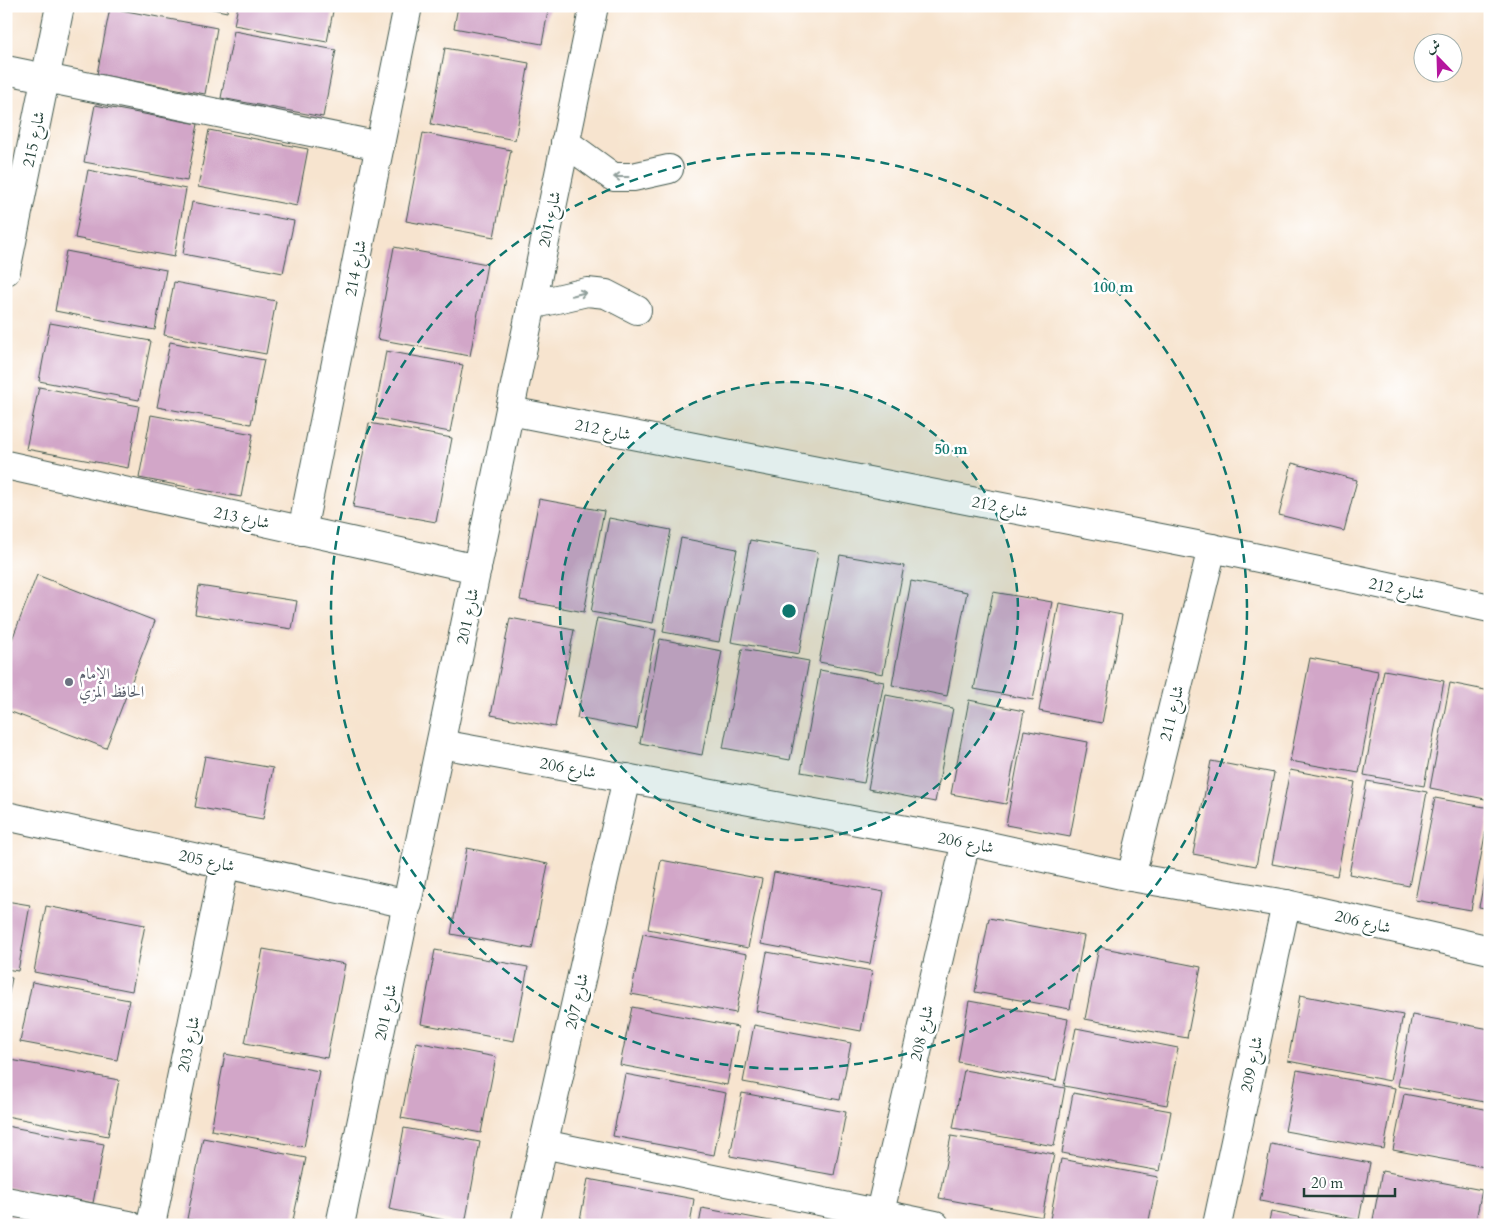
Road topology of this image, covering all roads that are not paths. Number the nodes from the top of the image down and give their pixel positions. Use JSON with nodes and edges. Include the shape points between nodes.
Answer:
{"nodes":[{"id":1,"x":60,"y":6,"type":"edge"},
{"id":2,"x":408,"y":6,"type":"edge"},
{"id":3,"x":594,"y":6,"type":"edge"},
{"id":4,"x":6,"y":70,"type":"edge"},
{"id":5,"x":46,"y":78,"type":"junction"},
{"id":6,"x":565,"y":142,"type":"junction"},
{"id":7,"x":380,"y":146,"type":"junction"},
{"id":8,"x":669,"y":169,"type":"dead end"},
{"id":9,"x":6,"y":271,"type":"edge"},
{"id":10,"x":532,"y":306,"type":"junction"},
{"id":11,"x":637,"y":310,"type":"dead end"},
{"id":12,"x":510,"y":411,"type":"junction"},
{"id":13,"x":6,"y":465,"type":"edge"},
{"id":14,"x":302,"y":531,"type":"junction"},
{"id":15,"x":1212,"y":548,"type":"junction"},
{"id":16,"x":477,"y":569,"type":"junction"},
{"id":17,"x":1490,"y":608,"type":"edge"},
{"id":18,"x":441,"y":744,"type":"junction"},
{"id":19,"x":627,"y":778,"type":"junction"},
{"id":20,"x":6,"y":816,"type":"edge"},
{"id":21,"x":966,"y":841,"type":"junction"},
{"id":22,"x":225,"y":864,"type":"junction"},
{"id":23,"x":1131,"y":877,"type":"junction"},
{"id":24,"x":408,"y":904,"type":"junction"},
{"id":25,"x":1286,"y":904,"type":"junction"},
{"id":26,"x":1490,"y":950,"type":"edge"},
{"id":27,"x":543,"y":1144,"type":"junction"},
{"id":28,"x":6,"y":1201,"type":"edge"},
{"id":29,"x":878,"y":1219,"type":"edge"},
{"id":30,"x":129,"y":1225,"type":"edge"},
{"id":31,"x":151,"y":1225,"type":"edge"},
{"id":32,"x":340,"y":1225,"type":"edge"},
{"id":33,"x":525,"y":1225,"type":"edge"},
{"id":34,"x":935,"y":1225,"type":"edge"},
{"id":35,"x":1217,"y":1225,"type":"edge"}],
"edges":[{"from":1,"to":5,"type":"street","name":"شارع 215"},
{"from":2,"to":7,"type":"street","name":"شارع 214"},
{"from":3,"to":6,"type":"street","name":"شارع 201"},
{"from":4,"to":5,"type":"street"},
{"from":5,"to":7,"type":"street"},
{"from":5,"to":9,"type":"street","name":"شارع 215"},
{"from":8,"to":6,"type":"street","one_way":true,"via":[[633,177],[613,177]]},
{"from":6,"to":10,"type":"street","name":"شارع 201"},
{"from":7,"to":14,"type":"street","name":"شارع 214"},
{"from":10,"to":11,"type":"street","one_way":true,"via":[[588,292],[606,294]]},
{"from":10,"to":12,"type":"street","name":"شارع 201"},
{"from":12,"to":15,"type":"street","name":"شارع 212"},
{"from":12,"to":16,"type":"street","name":"شارع 201"},
{"from":13,"to":14,"type":"street","name":"شارع 213"},
{"from":14,"to":16,"type":"street","name":"شارع 213"},
{"from":15,"to":17,"type":"street","name":"شارع 212"},
{"from":15,"to":23,"type":"street","name":"شارع 211"},
{"from":16,"to":18,"type":"street","name":"شارع 201"},
{"from":18,"to":19,"type":"street","name":"شارع 206"},
{"from":18,"to":24,"type":"street","name":"شارع 201"},
{"from":19,"to":21,"type":"street","name":"شارع 206"},
{"from":19,"to":27,"type":"street","name":"شارع 207"},
{"from":20,"to":22,"type":"street","name":"شارع 205"},
{"from":21,"to":23,"type":"street","name":"شارع 206"},
{"from":21,"to":29,"type":"street","name":"شارع 208"},
{"from":22,"to":24,"type":"street","name":"شارع 205"},
{"from":22,"to":31,"type":"street","name":"شارع 203"},
{"from":23,"to":25,"type":"street","name":"شارع 206"},
{"from":24,"to":32,"type":"street","name":"شارع 201"},
{"from":25,"to":26,"type":"street","name":"شارع 206"},
{"from":25,"to":35,"type":"street","name":"شارع 209"},
{"from":27,"to":29,"type":"street"},
{"from":27,"to":33,"type":"street","name":"شارع 207"},
{"from":28,"to":30,"type":"street"},
{"from":29,"to":34,"type":"street"}]}
